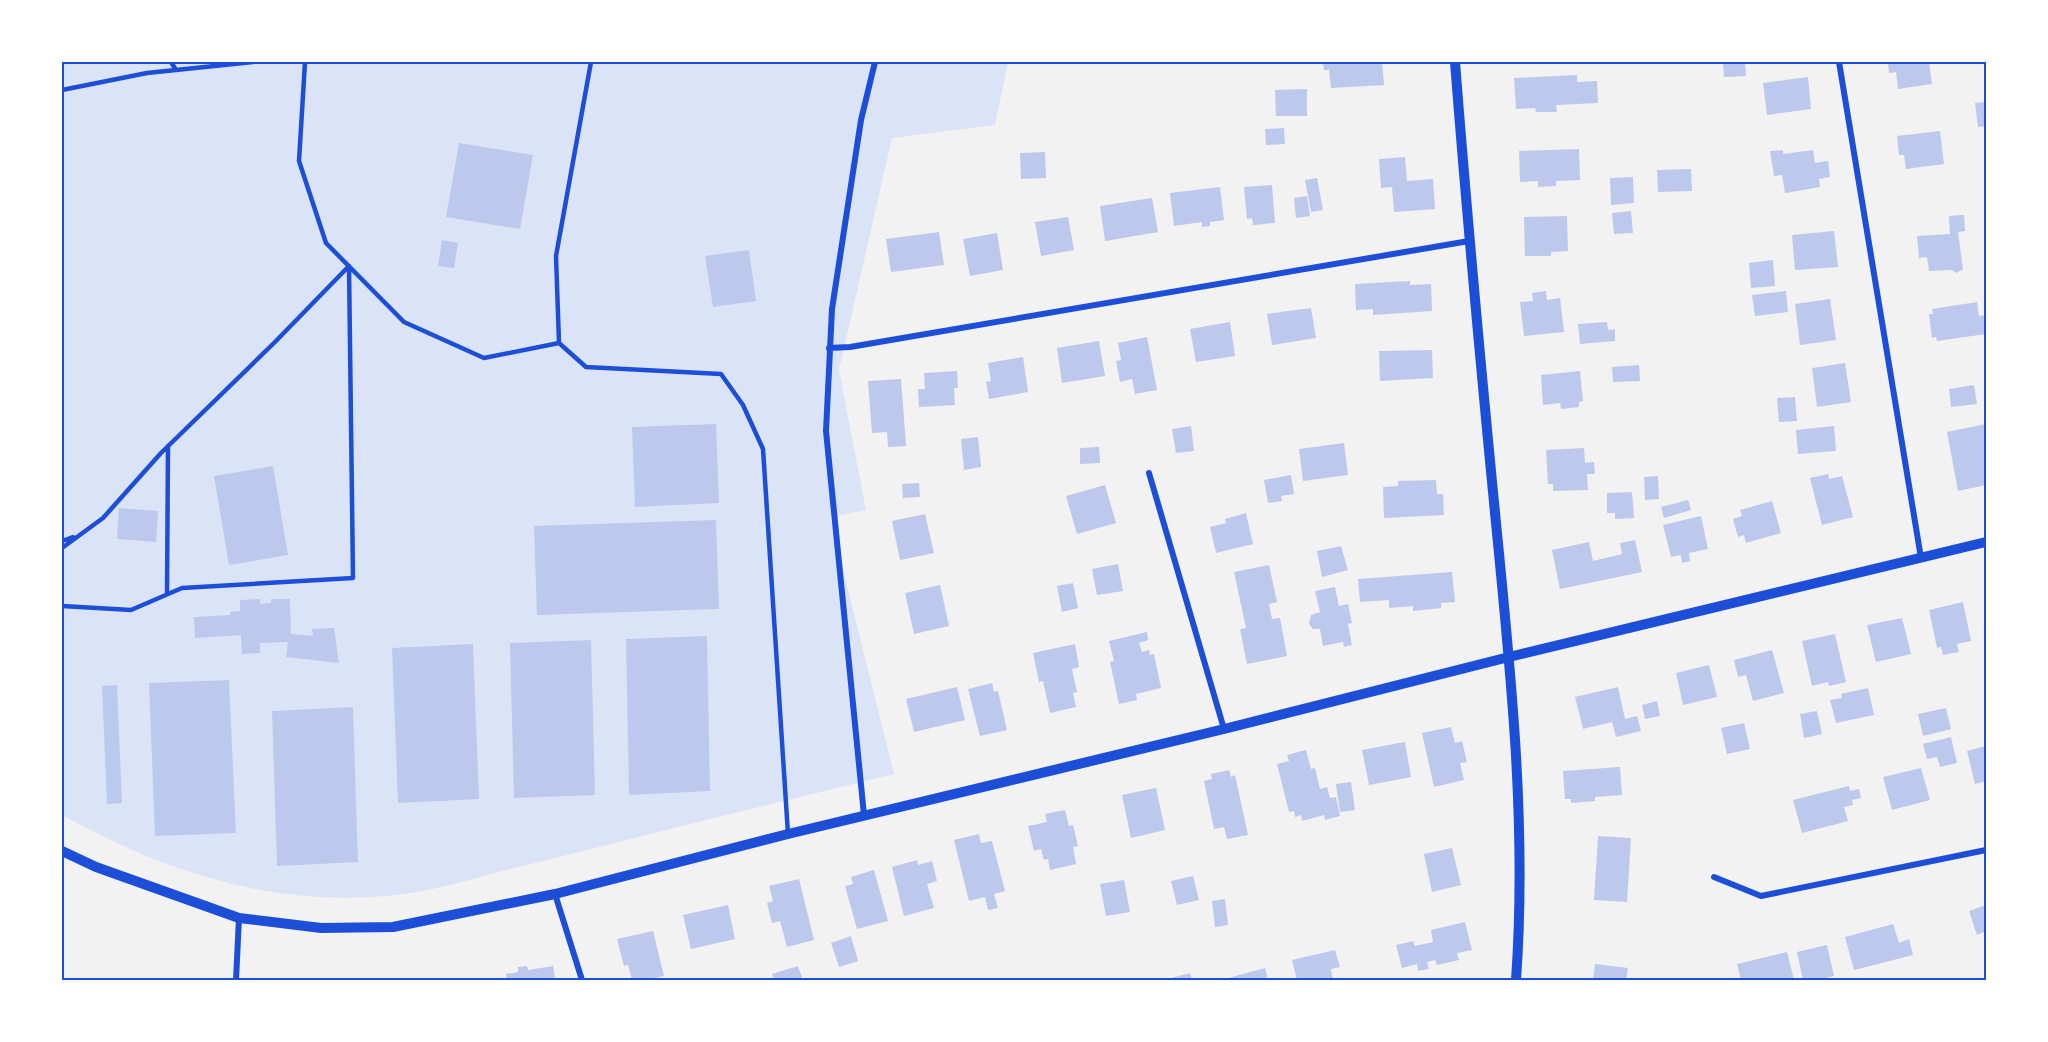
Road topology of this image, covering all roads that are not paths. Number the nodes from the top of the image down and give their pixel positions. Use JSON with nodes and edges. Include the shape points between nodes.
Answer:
{"nodes":[{"id":1,"x":171,"y":62,"type":"edge"},
{"id":2,"x":253,"y":62,"type":"edge"},
{"id":3,"x":305,"y":62,"type":"edge"},
{"id":4,"x":591,"y":62,"type":"edge"},
{"id":5,"x":875,"y":62,"type":"edge"},
{"id":6,"x":1455,"y":62,"type":"edge"},
{"id":7,"x":1839,"y":62,"type":"edge"},
{"id":8,"x":176,"y":70,"type":"junction"},
{"id":9,"x":62,"y":90,"type":"edge"},
{"id":10,"x":1469,"y":241,"type":"junction"},
{"id":11,"x":349,"y":266,"type":"junction"},
{"id":12,"x":559,"y":343,"type":"junction"},
{"id":13,"x":829,"y":348,"type":"junction"},
{"id":14,"x":168,"y":446,"type":"junction"},
{"id":15,"x":1149,"y":473,"type":"dead end"},
{"id":16,"x":83,"y":532,"type":"junction"},
{"id":17,"x":62,"y":541,"type":"edge"},
{"id":18,"x":1986,"y":542,"type":"edge"},
{"id":19,"x":62,"y":548,"type":"edge"},
{"id":20,"x":1921,"y":559,"type":"junction"},
{"id":21,"x":167,"y":594,"type":"junction"},
{"id":22,"x":62,"y":606,"type":"edge"},
{"id":23,"x":1509,"y":657,"type":"junction"},
{"id":24,"x":1224,"y":729,"type":"junction"},
{"id":25,"x":864,"y":815,"type":"junction"},
{"id":26,"x":788,"y":834,"type":"junction"},
{"id":27,"x":1986,"y":850,"type":"edge"},
{"id":28,"x":62,"y":851,"type":"edge"},
{"id":29,"x":1714,"y":877,"type":"dead end"},
{"id":30,"x":555,"y":894,"type":"junction"},
{"id":31,"x":239,"y":918,"type":"junction"},
{"id":32,"x":236,"y":981,"type":"edge"},
{"id":33,"x":582,"y":981,"type":"edge"},
{"id":34,"x":1516,"y":981,"type":"edge"}],
"edges":[{"from":1,"to":8,"type":"lane"},
{"from":2,"to":8,"type":"lane"},
{"from":3,"to":11,"type":"lane","via":[[298,161],[327,243]]},
{"from":4,"to":12,"type":"lane","via":[[556,256]]},
{"from":5,"to":13,"type":"street","via":[[859,132]]},
{"from":6,"to":10,"type":"street"},
{"from":7,"to":20,"type":"street"},
{"from":8,"to":9,"type":"lane"},
{"from":10,"to":13,"type":"street"},
{"from":10,"to":23,"type":"street"},
{"from":11,"to":12,"type":"lane","via":[[404,322],[484,358]]},
{"from":11,"to":14,"type":"lane"},
{"from":11,"to":21,"type":"lane","via":[[353,578],[182,588]]},
{"from":12,"to":26,"type":"lane","via":[[586,367],[721,374],[743,405],[763,449]]},
{"from":13,"to":25,"type":"street","via":[[826,431]]},
{"from":14,"to":16,"type":"lane","via":[[103,518]]},
{"from":14,"to":21,"type":"lane"},
{"from":15,"to":24,"type":"street"},
{"from":16,"to":17,"type":"lane"},
{"from":16,"to":19,"type":"lane"},
{"from":18,"to":20,"type":"street"},
{"from":20,"to":23,"type":"street"},
{"from":21,"to":22,"type":"lane","via":[[131,610]]},
{"from":23,"to":24,"type":"street"},
{"from":23,"to":34,"type":"street","via":[[1521,852]]},
{"from":24,"to":25,"type":"street"},
{"from":25,"to":26,"type":"street"},
{"from":26,"to":30,"type":"street"},
{"from":27,"to":29,"type":"street","via":[[1761,896]]},
{"from":28,"to":31,"type":"street"},
{"from":30,"to":31,"type":"street","via":[[393,927],[321,928]]},
{"from":30,"to":33,"type":"street"},
{"from":31,"to":32,"type":"street"}]}
